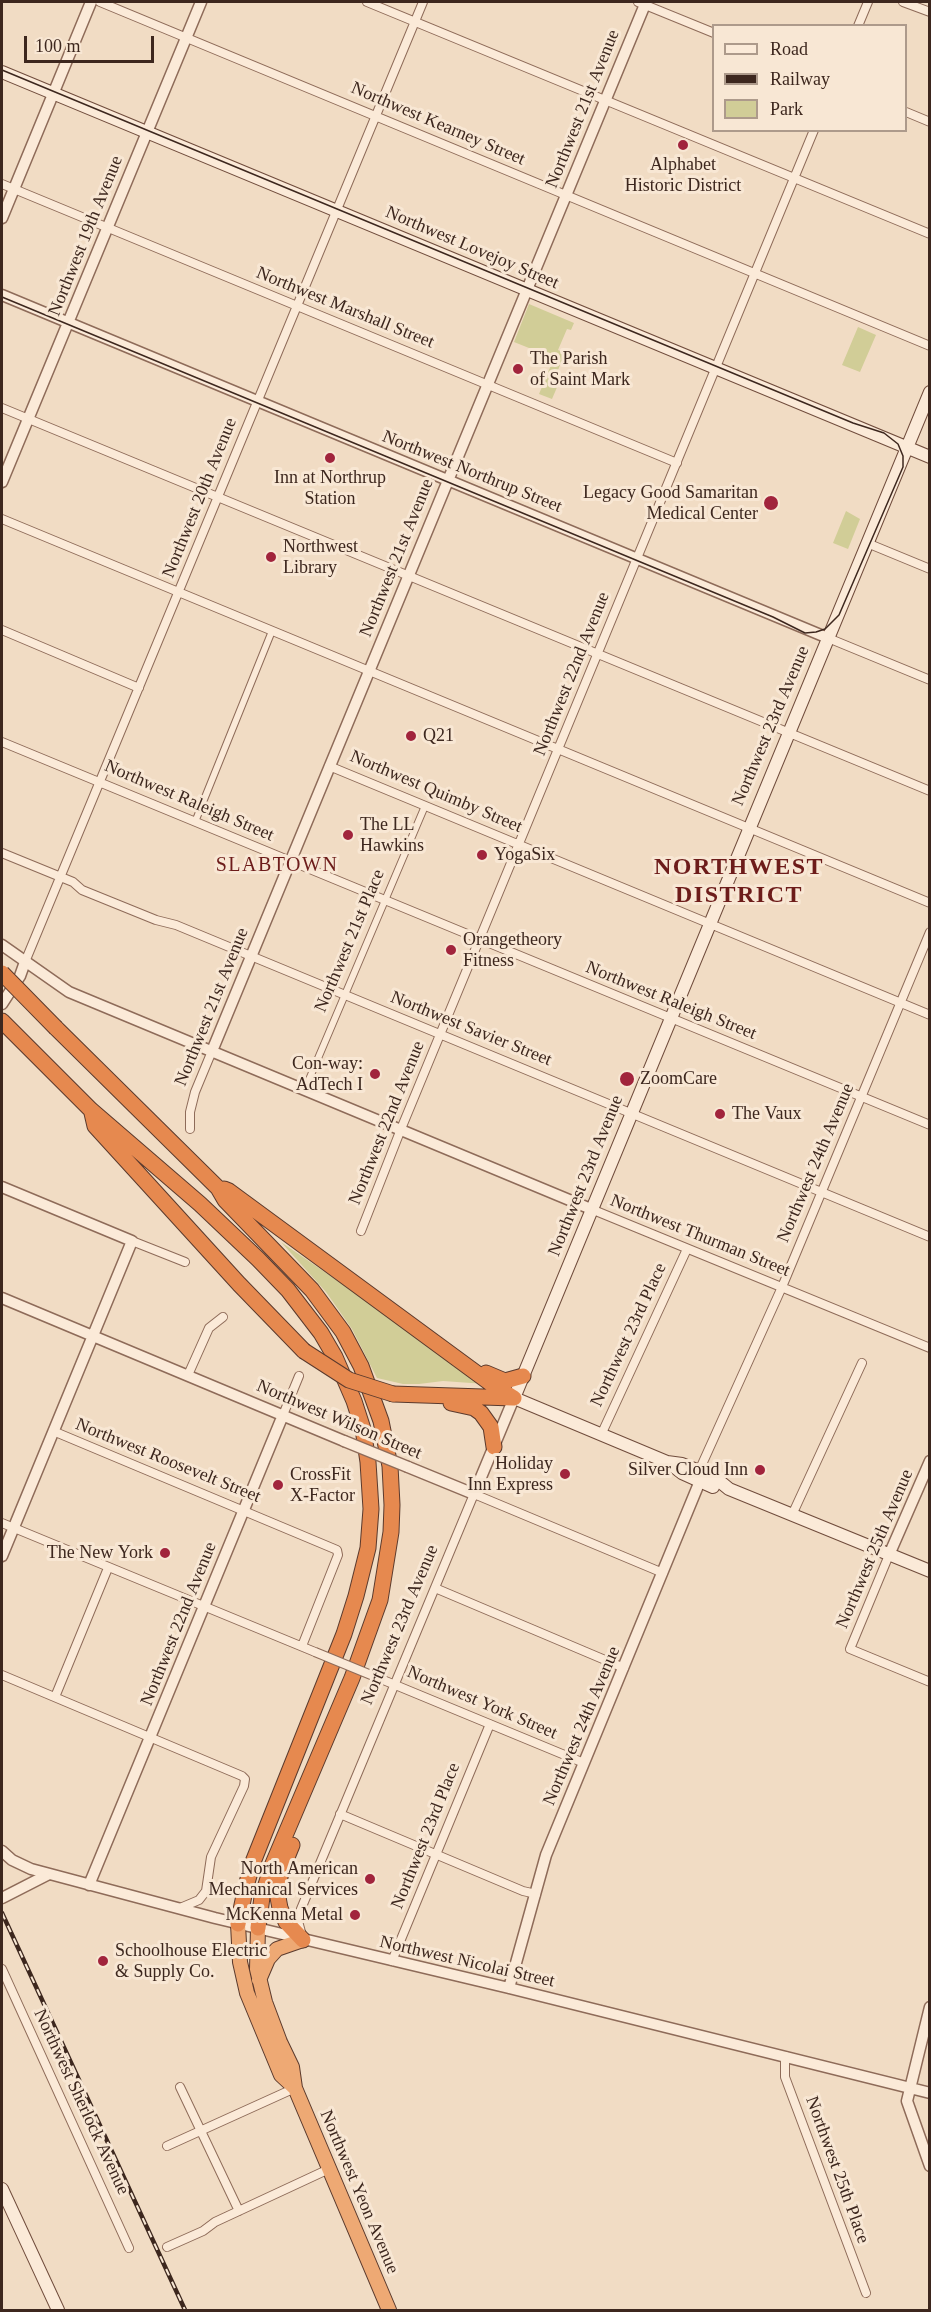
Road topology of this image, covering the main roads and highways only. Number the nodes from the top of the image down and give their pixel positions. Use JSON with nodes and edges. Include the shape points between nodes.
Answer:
{"nodes":[{"id":1,"x":2,"y":72,"type":"edge"},
{"id":2,"x":930,"y":392,"type":"edge"},
{"id":3,"x":906,"y":448,"type":"junction"},
{"id":4,"x":930,"y":457,"type":"edge"},
{"id":5,"x":2,"y":973,"type":"edge"},
{"id":6,"x":2,"y":1021,"type":"edge"},
{"id":7,"x":91,"y":1110,"type":"junction"},
{"id":8,"x":218,"y":1188,"type":"junction"},
{"id":9,"x":411,"y":1325,"type":"junction"},
{"id":10,"x":523,"y":1376,"type":"junction"},
{"id":11,"x":416,"y":1395,"type":"junction"},
{"id":12,"x":514,"y":1398,"type":"junction"},
{"id":13,"x":494,"y":1447,"type":"road end"},
{"id":14,"x":930,"y":1572,"type":"edge"},
{"id":15,"x":303,"y":1796,"type":"junction"},
{"id":16,"x":238,"y":1924,"type":"joint"},
{"id":17,"x":258,"y":1928,"type":"joint"},
{"id":18,"x":303,"y":1940,"type":"joint"},
{"id":19,"x":259,"y":1980,"type":"junction"},
{"id":20,"x":295,"y":2088,"type":"junction"},
{"id":21,"x":2,"y":2189,"type":"edge"},
{"id":22,"x":58,"y":2310,"type":"edge"},
{"id":23,"x":389,"y":2310,"type":"edge"}],
"edges":[{"from":1,"to":3,"type":"main road","name":"Northwest Lovejoy Street"},
{"from":2,"to":3,"type":"main road","name":"Northwest 23rd Avenue"},
{"from":3,"to":4,"type":"main road","name":"Northwest Lovejoy Street"},
{"from":3,"to":10,"type":"main road","name":"Northwest 23rd Avenue"},
{"from":5,"to":8,"type":"highway","bridge":true},
{"from":6,"to":7,"type":"highway"},
{"from":7,"to":11,"type":"highway","bridge":true,"via":[[95,1126],[304,1351],[350,1380],[393,1394]]},
{"from":7,"to":16,"type":"highway","via":[[243,1245],[306,1313],[343,1373],[360,1420],[366,1451],[371,1490],[370,1532],[356,1596],[253,1863]]},
{"from":8,"to":9,"type":"highway","via":[[229,1191]]},
{"from":8,"to":15,"type":"highway","via":[[312,1290],[343,1332],[373,1396],[390,1466],[391,1532],[380,1600]]},
{"from":9,"to":10,"type":"highway","via":[[493,1377],[505,1381]]},
{"from":9,"to":12,"type":"highway"},
{"from":10,"to":12,"type":"main road","name":"Northwest 23rd Avenue"},
{"from":11,"to":12,"type":"highway"},
{"from":11,"to":13,"type":"highway","via":[[474,1408],[491,1427]]},
{"from":12,"to":14,"type":"main road","via":[[667,1462],[682,1473],[718,1480],[729,1489]]},
{"from":15,"to":17,"type":"highway","via":[[266,1882]]},
{"from":15,"to":18,"type":"highway","via":[[302,1817],[277,1892],[286,1922]]},
{"from":16,"to":20,"type":"highway","name":"Northwest Yeon Avenue","via":[[247,1993],[281,2075]]},
{"from":17,"to":19,"type":"highway","name":"Northwest Yeon Avenue"},
{"from":18,"to":19,"type":"highway","via":[[277,1949]]},
{"from":19,"to":20,"type":"highway","name":"Northwest Yeon Avenue","via":[[292,2067]]},
{"from":20,"to":23,"type":"highway","name":"Northwest Yeon Avenue"},
{"from":21,"to":22,"type":"main road"}]}
